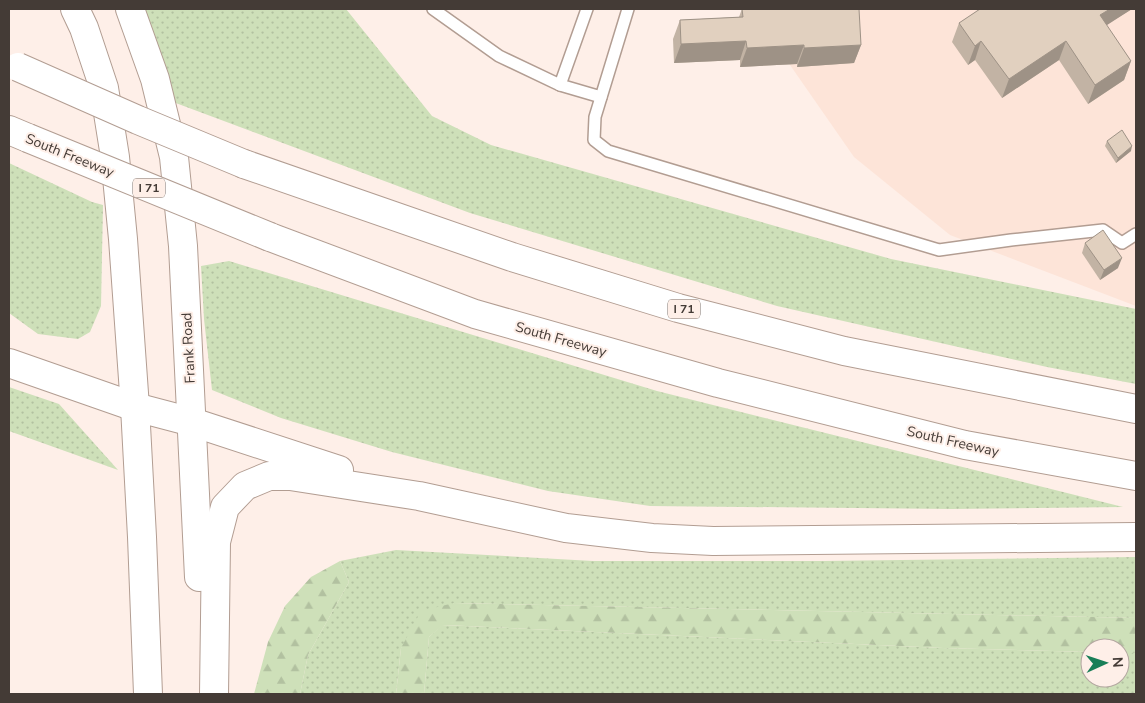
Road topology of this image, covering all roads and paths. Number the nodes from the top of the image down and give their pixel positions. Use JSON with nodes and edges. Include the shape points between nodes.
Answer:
{"nodes":[{"id":1,"x":75,"y":9,"type":"edge"},
{"id":2,"x":130,"y":9,"type":"edge"},
{"id":3,"x":433,"y":9,"type":"edge"},
{"id":4,"x":587,"y":9,"type":"edge"},
{"id":5,"x":628,"y":9,"type":"edge"},
{"id":6,"x":13,"y":65,"type":"edge"},
{"id":7,"x":560,"y":85,"type":"junction"},
{"id":8,"x":601,"y":97,"type":"junction"},
{"id":9,"x":18,"y":134,"type":"edge"},
{"id":10,"x":1136,"y":234,"type":"edge"},
{"id":11,"x":9,"y":363,"type":"edge"},
{"id":12,"x":135,"y":407,"type":"junction"},
{"id":13,"x":1136,"y":409,"type":"edge"},
{"id":14,"x":192,"y":422,"type":"junction"},
{"id":15,"x":1136,"y":476,"type":"edge"},
{"id":16,"x":419,"y":496,"type":"junction"},
{"id":17,"x":1136,"y":537,"type":"edge"},
{"id":18,"x":148,"y":694,"type":"edge"},
{"id":19,"x":200,"y":694,"type":"edge"},
{"id":20,"x":214,"y":694,"type":"edge"}],
"edges":[{"from":1,"to":12,"type":"highway","via":[[104,88],[115,157]]},
{"from":2,"to":14,"type":"highway","name":"Frank Road","via":[[155,79],[174,157],[184,246]]},
{"from":3,"to":7,"type":"lane","via":[[499,56]]},
{"from":4,"to":7,"type":"lane"},
{"from":5,"to":8,"type":"lane"},
{"from":6,"to":13,"type":"highway","number":"I 71","bridge":true,"via":[[244,164],[512,257],[678,308],[844,351]]},
{"from":7,"to":8,"type":"lane"},
{"from":8,"to":10,"type":"lane","via":[[595,117],[594,140],[608,152],[938,250],[1103,230],[1122,243]]},
{"from":9,"to":15,"type":"highway","name":"South Freeway","number":"I 71","bridge":true,"via":[[270,238],[475,314],[718,383],[965,445]]},
{"from":11,"to":12,"type":"highway"},
{"from":12,"to":14,"type":"highway"},
{"from":12,"to":18,"type":"highway"},
{"from":14,"to":16,"type":"highway"},
{"from":14,"to":19,"type":"highway","name":"Frank Road"},
{"from":16,"to":17,"type":"highway","via":[[566,528],[652,538],[713,541]]},
{"from":16,"to":20,"type":"highway","via":[[290,476],[269,476],[245,486],[225,507],[216,542]]}]}
